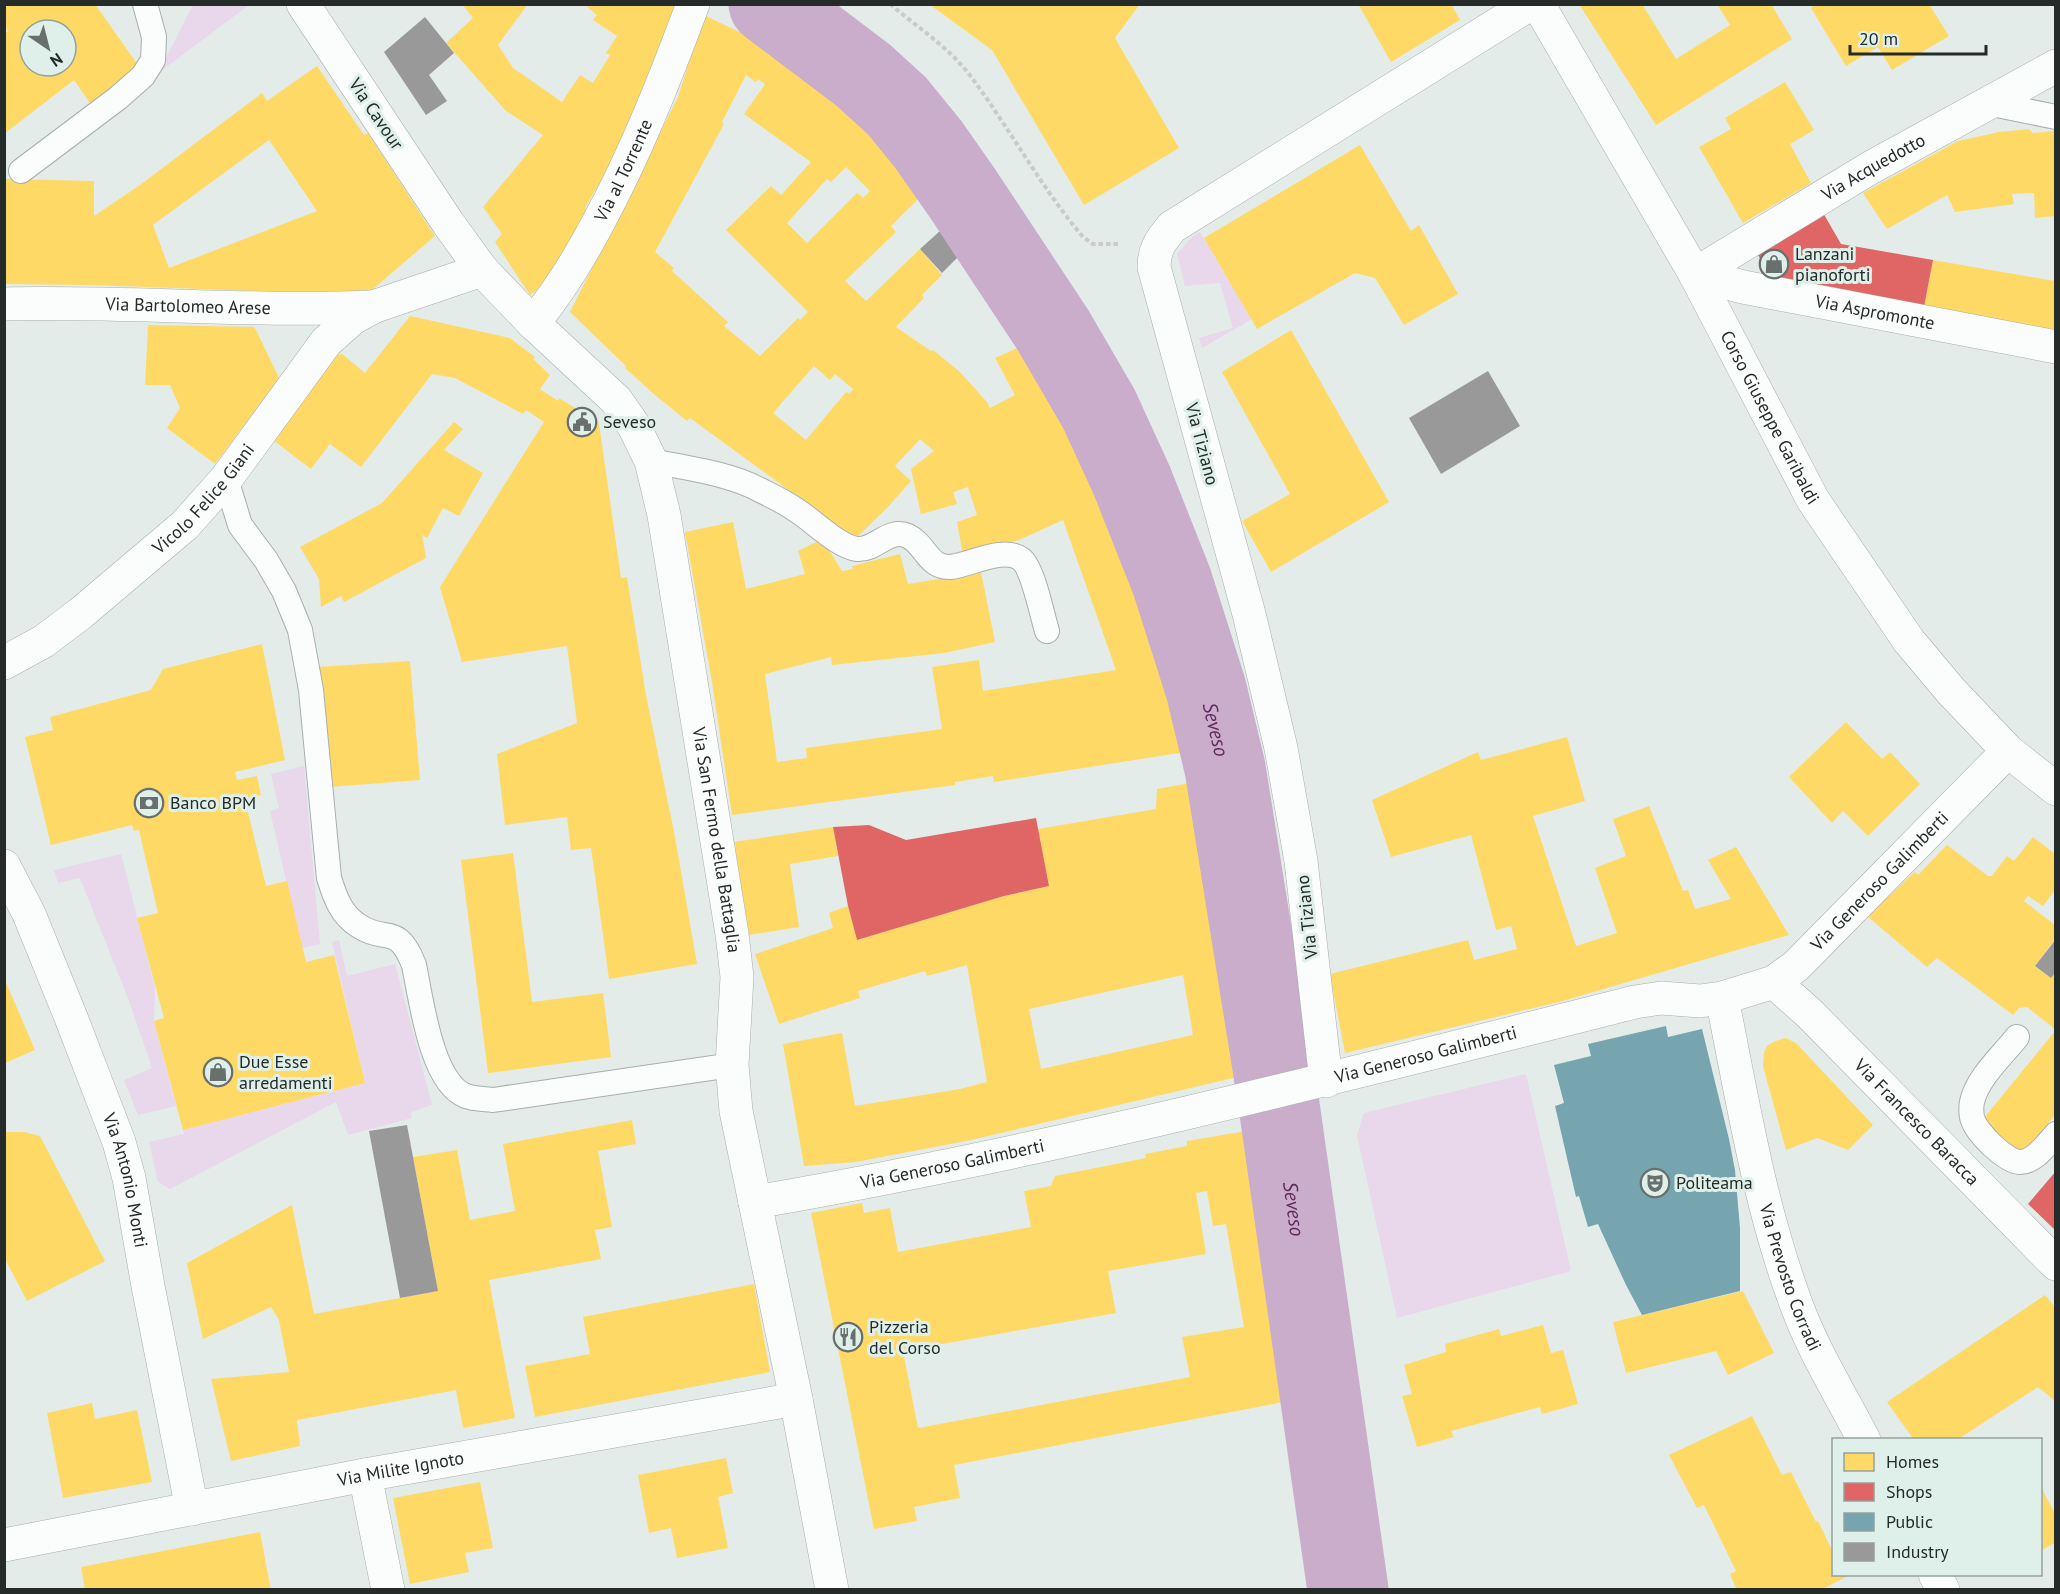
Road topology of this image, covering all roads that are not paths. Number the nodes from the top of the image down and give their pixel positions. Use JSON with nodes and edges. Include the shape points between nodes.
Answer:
{"nodes":[{"id":1,"x":145,"y":4,"type":"edge"},
{"id":2,"x":303,"y":4,"type":"edge"},
{"id":3,"x":1530,"y":4,"type":"edge"},
{"id":4,"x":1538,"y":4,"type":"edge"},
{"id":5,"x":692,"y":9,"type":"edge"},
{"id":6,"x":2055,"y":66,"type":"edge"},
{"id":7,"x":1987,"y":103,"type":"junction"},
{"id":8,"x":2055,"y":117,"type":"edge"},
{"id":9,"x":21,"y":171,"type":"dead end"},
{"id":10,"x":482,"y":270,"type":"junction"},
{"id":11,"x":1695,"y":274,"type":"junction"},
{"id":12,"x":4,"y":304,"type":"edge"},
{"id":13,"x":373,"y":307,"type":"junction"},
{"id":14,"x":533,"y":323,"type":"junction"},
{"id":15,"x":2055,"y":347,"type":"edge"},
{"id":16,"x":651,"y":461,"type":"junction"},
{"id":17,"x":226,"y":479,"type":"junction"},
{"id":18,"x":1047,"y":631,"type":"dead end"},
{"id":19,"x":4,"y":663,"type":"edge"},
{"id":20,"x":2008,"y":751,"type":"junction"},
{"id":21,"x":2055,"y":789,"type":"edge"},
{"id":22,"x":4,"y":866,"type":"edge"},
{"id":23,"x":1774,"y":982,"type":"junction"},
{"id":24,"x":1722,"y":998,"type":"junction"},
{"id":25,"x":2017,"y":1037,"type":"dead end"},
{"id":26,"x":732,"y":1065,"type":"junction"},
{"id":27,"x":1314,"y":1084,"type":"junction"},
{"id":28,"x":2055,"y":1134,"type":"edge"},
{"id":29,"x":754,"y":1202,"type":"junction"},
{"id":30,"x":2055,"y":1264,"type":"edge"},
{"id":31,"x":796,"y":1399,"type":"junction"},
{"id":32,"x":1863,"y":1438,"type":"edge"},
{"id":33,"x":365,"y":1475,"type":"junction"},
{"id":34,"x":192,"y":1509,"type":"junction"},
{"id":35,"x":4,"y":1545,"type":"edge"},
{"id":36,"x":1936,"y":1576,"type":"edge"},
{"id":37,"x":388,"y":1590,"type":"edge"},
{"id":38,"x":832,"y":1590,"type":"edge"},
{"id":39,"x":1943,"y":1590,"type":"edge"}],
"edges":[{"from":1,"to":9,"type":"lane","via":[[154,37],[153,60],[143,76]]},
{"from":2,"to":10,"type":"street","name":"Via Cavour"},
{"from":3,"to":27,"type":"street","name":"Via Tiziano","via":[[1172,227],[1154,253],[1154,267],[1249,614],[1281,748],[1301,861]]},
{"from":4,"to":11,"type":"street","name":"Corso Giuseppe Garibaldi"},
{"from":5,"to":14,"type":"street","name":"Via al Torrente","via":[[620,182],[572,271]]},
{"from":6,"to":7,"type":"street","name":"Via Acquedotto"},
{"from":7,"to":8,"type":"lane"},
{"from":7,"to":11,"type":"street","name":"Via Acquedotto","via":[[1870,168]]},
{"from":10,"to":13,"type":"street"},
{"from":10,"to":14,"type":"street","name":"Via San Fermo della Battaglia"},
{"from":11,"to":15,"type":"street","name":"Via Aspromonte","via":[[1743,287]]},
{"from":11,"to":20,"type":"street","name":"Corso Giuseppe Garibaldi","via":[[1813,500],[1909,641]]},
{"from":12,"to":13,"type":"street","name":"Via Bartolomeo Arese"},
{"from":13,"to":17,"type":"street","name":"Vicolo Felice Giani","via":[[353,318],[326,342]]},
{"from":14,"to":16,"type":"street","name":"Via San Fermo della Battaglia","via":[[616,400]]},
{"from":16,"to":18,"type":"lane","via":[[757,488],[845,545],[858,549],[896,534],[919,544],[929,558],[943,566],[1013,554],[1023,560],[1030,574]]},
{"from":16,"to":26,"type":"street","name":"Via San Fermo della Battaglia","via":[[666,526],[732,934],[736,977]]},
{"from":17,"to":19,"type":"street","name":"Vicolo Felice Giani","via":[[185,525],[81,613],[44,641]]},
{"from":17,"to":26,"type":"lane","via":[[240,525],[284,591],[300,630],[329,878],[336,901],[360,928],[390,935],[409,954],[443,1077],[464,1096],[493,1100]]},
{"from":20,"to":21,"type":"street","name":"Corso Giuseppe Garibaldi"},
{"from":20,"to":23,"type":"street","name":"Via Generoso Galimberti","via":[[1796,966]]},
{"from":22,"to":34,"type":"street","name":"Via Antonio Monti","via":[[37,935],[119,1142]]},
{"from":23,"to":24,"type":"street","name":"Via Generoso Galimberti"},
{"from":23,"to":30,"type":"street","name":"Via Francesco Baracca"},
{"from":24,"to":27,"type":"street","name":"Via Generoso Galimberti","via":[[1635,1002]]},
{"from":24,"to":32,"type":"street","name":"Via Prevosto Corradi","via":[[1758,1181],[1781,1261],[1799,1311]]},
{"from":25,"to":28,"type":"lane","via":[[1981,1082],[1972,1102],[1972,1119],[1998,1150],[2010,1160],[2020,1162],[2031,1159]]},
{"from":26,"to":29,"type":"street","name":"Via San Fermo della Battaglia","via":[[736,1111]]},
{"from":27,"to":29,"type":"street","name":"Via Generoso Galimberti","via":[[948,1167]]},
{"from":29,"to":31,"type":"street","name":"Via San Fermo della Battaglia"},
{"from":31,"to":33,"type":"street","name":"Via Milite Ignoto"},
{"from":31,"to":38,"type":"street","name":"Via San Fermo della Battaglia"},
{"from":33,"to":34,"type":"street","name":"Via Milite Ignoto"},
{"from":33,"to":37,"type":"street"},
{"from":34,"to":35,"type":"street","name":"Via Milite Ignoto"},
{"from":36,"to":39,"type":"street"}]}
